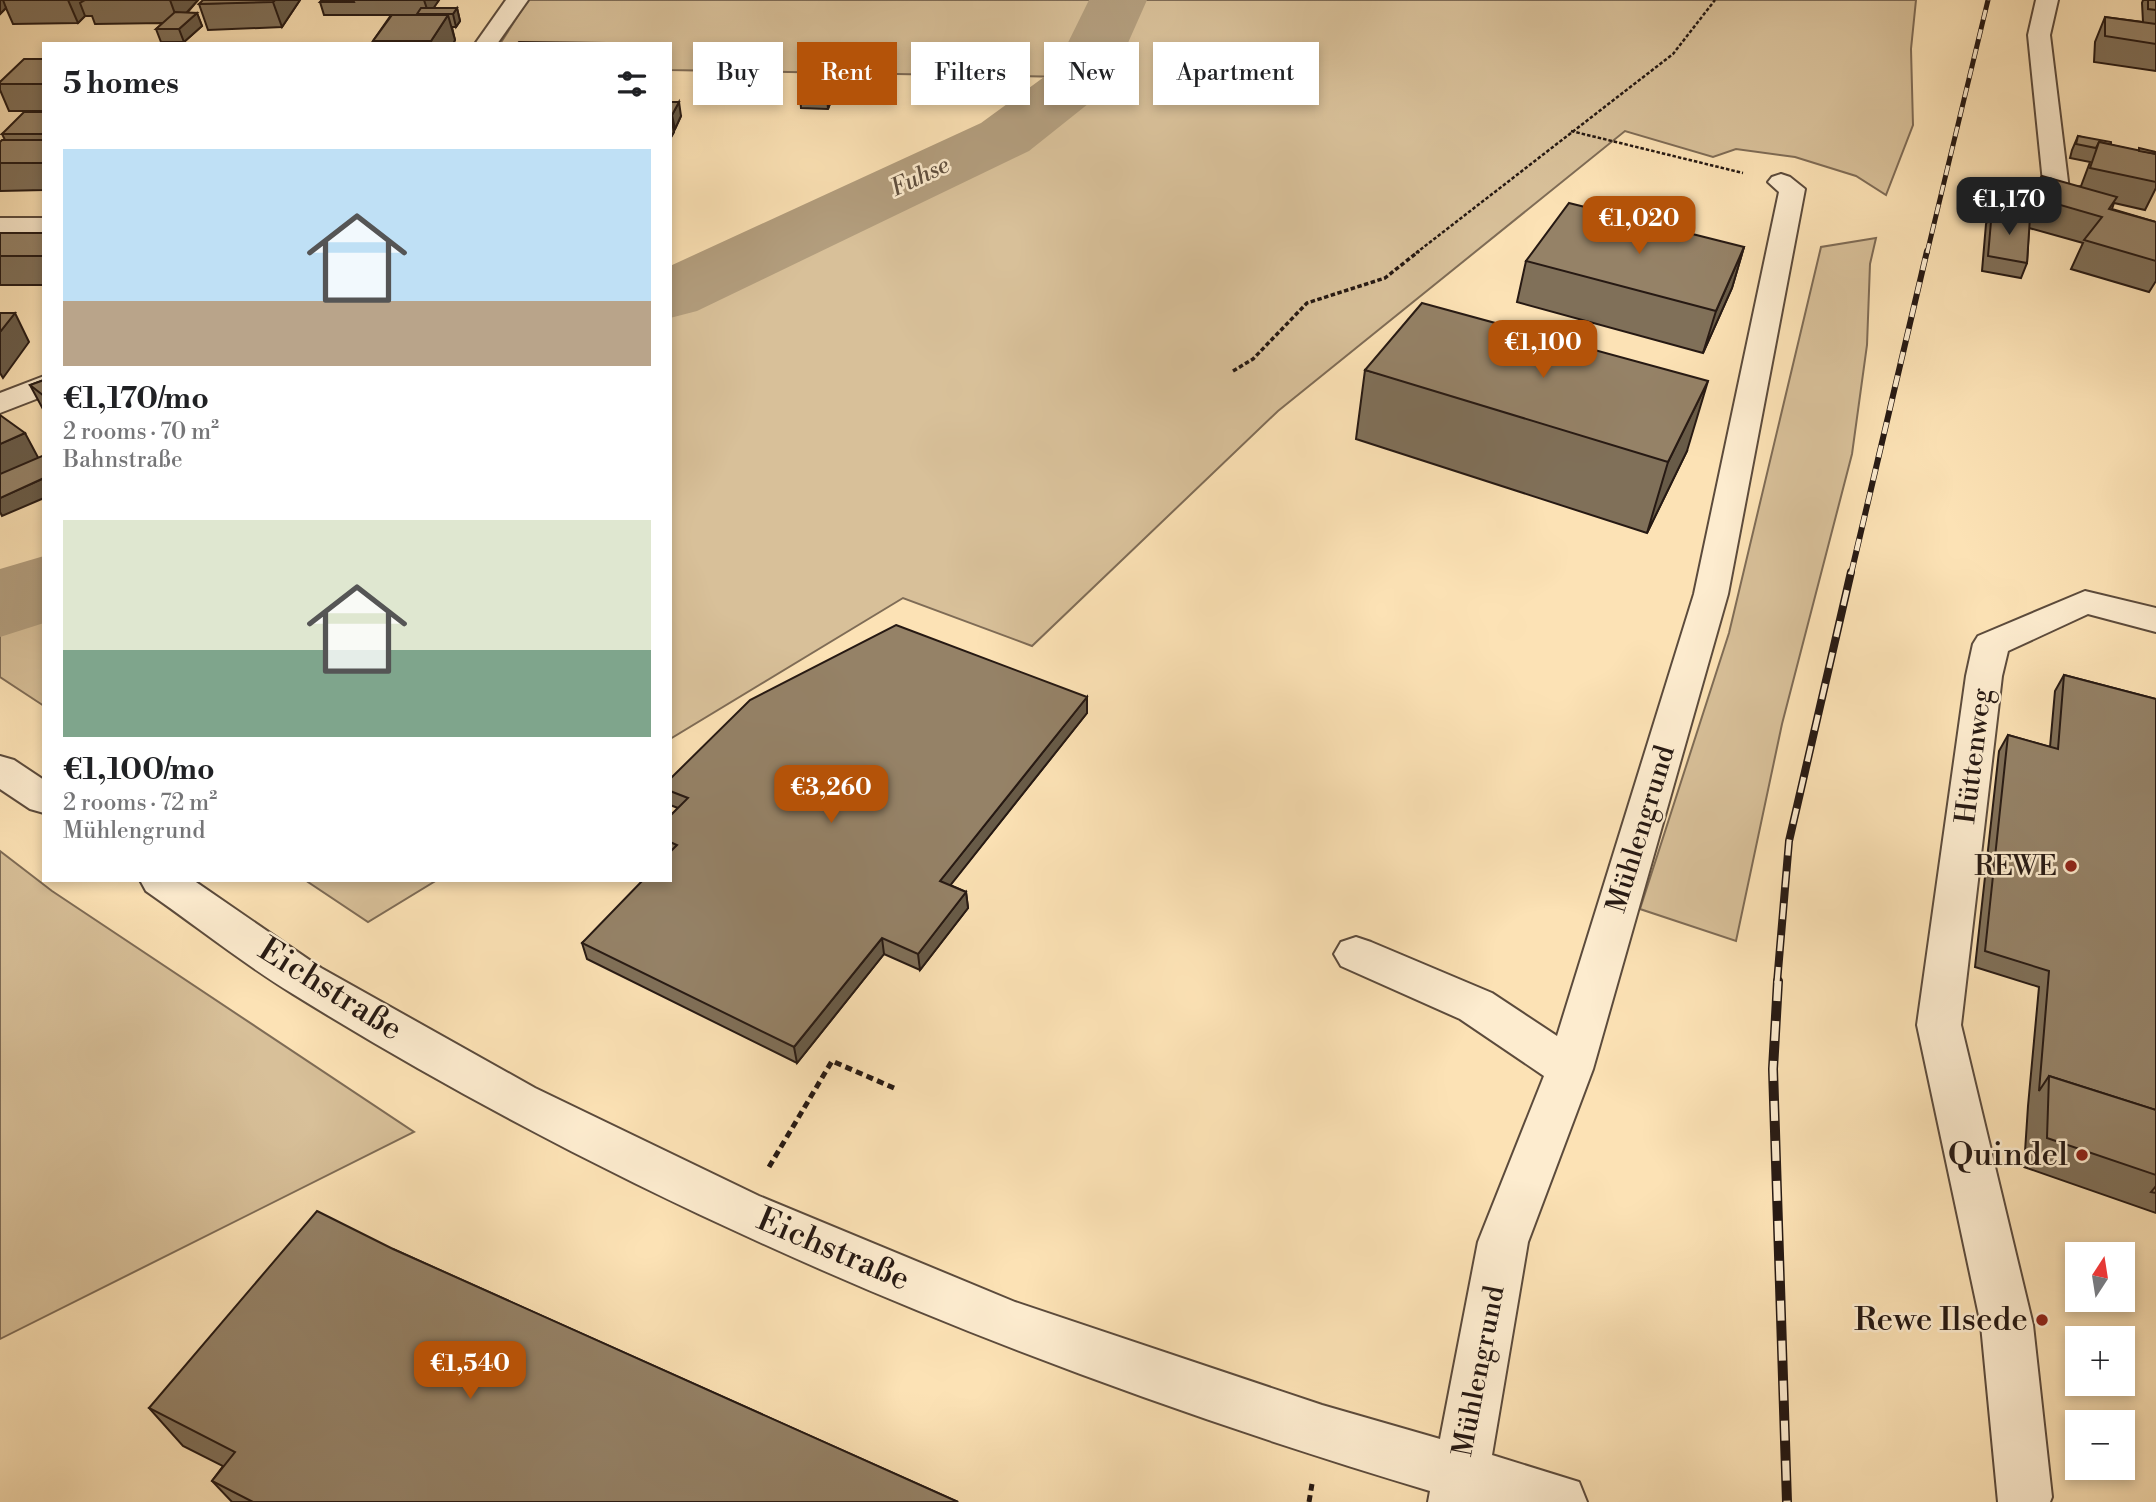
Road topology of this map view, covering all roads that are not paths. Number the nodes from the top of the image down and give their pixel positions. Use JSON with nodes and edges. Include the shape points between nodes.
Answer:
{"nodes":[{"id":1,"x":517,"y":0,"type":"edge"},
{"id":2,"x":2047,"y":0,"type":"edge"},
{"id":3,"x":487,"y":42,"type":"edge"},
{"id":4,"x":1781,"y":182,"type":"road end"},
{"id":5,"x":0,"y":226,"type":"edge"},
{"id":6,"x":42,"y":226,"type":"edge"},
{"id":7,"x":2156,"y":237,"type":"edge"},
{"id":8,"x":42,"y":386,"type":"edge"},
{"id":9,"x":0,"y":404,"type":"edge"},
{"id":10,"x":2156,"y":620,"type":"edge"},
{"id":11,"x":0,"y":770,"type":"edge"},
{"id":12,"x":42,"y":798,"type":"edge"},
{"id":13,"x":165,"y":882,"type":"edge"},
{"id":14,"x":1356,"y":954,"type":"dead end"},
{"id":15,"x":1570,"y":1069,"type":"junction"},
{"id":16,"x":1458,"y":1488,"type":"edge"},
{"id":17,"x":2024,"y":1497,"type":"dead end"},
{"id":18,"x":1559,"y":1502,"type":"edge"}],
"edges":[{"from":1,"to":3,"type":"street"},
{"from":2,"to":7,"type":"street","via":[[2039,34],[2058,202]]},
{"from":4,"to":15,"type":"street","name":"Mühlengrund","via":[[1791,189],[1711,594]]},
{"from":5,"to":6,"type":"street"},
{"from":8,"to":9,"type":"street"},
{"from":10,"to":17,"type":"street","name":"Hüttenweg","via":[[2085,602],[1992,644],[1984,676],[1939,1025],[2007,1325]]},
{"from":11,"to":12,"type":"street"},
{"from":13,"to":16,"type":"street","name":"Eichstraße","via":[[306,980],[495,1088],[743,1212],[1010,1325],[1322,1432]]},
{"from":14,"to":15,"type":"street","via":[[1476,1006]]},
{"from":15,"to":16,"type":"street","name":"Mühlengrund","via":[[1503,1242]]},
{"from":16,"to":18,"type":"street","name":"Eichstraße"}]}
